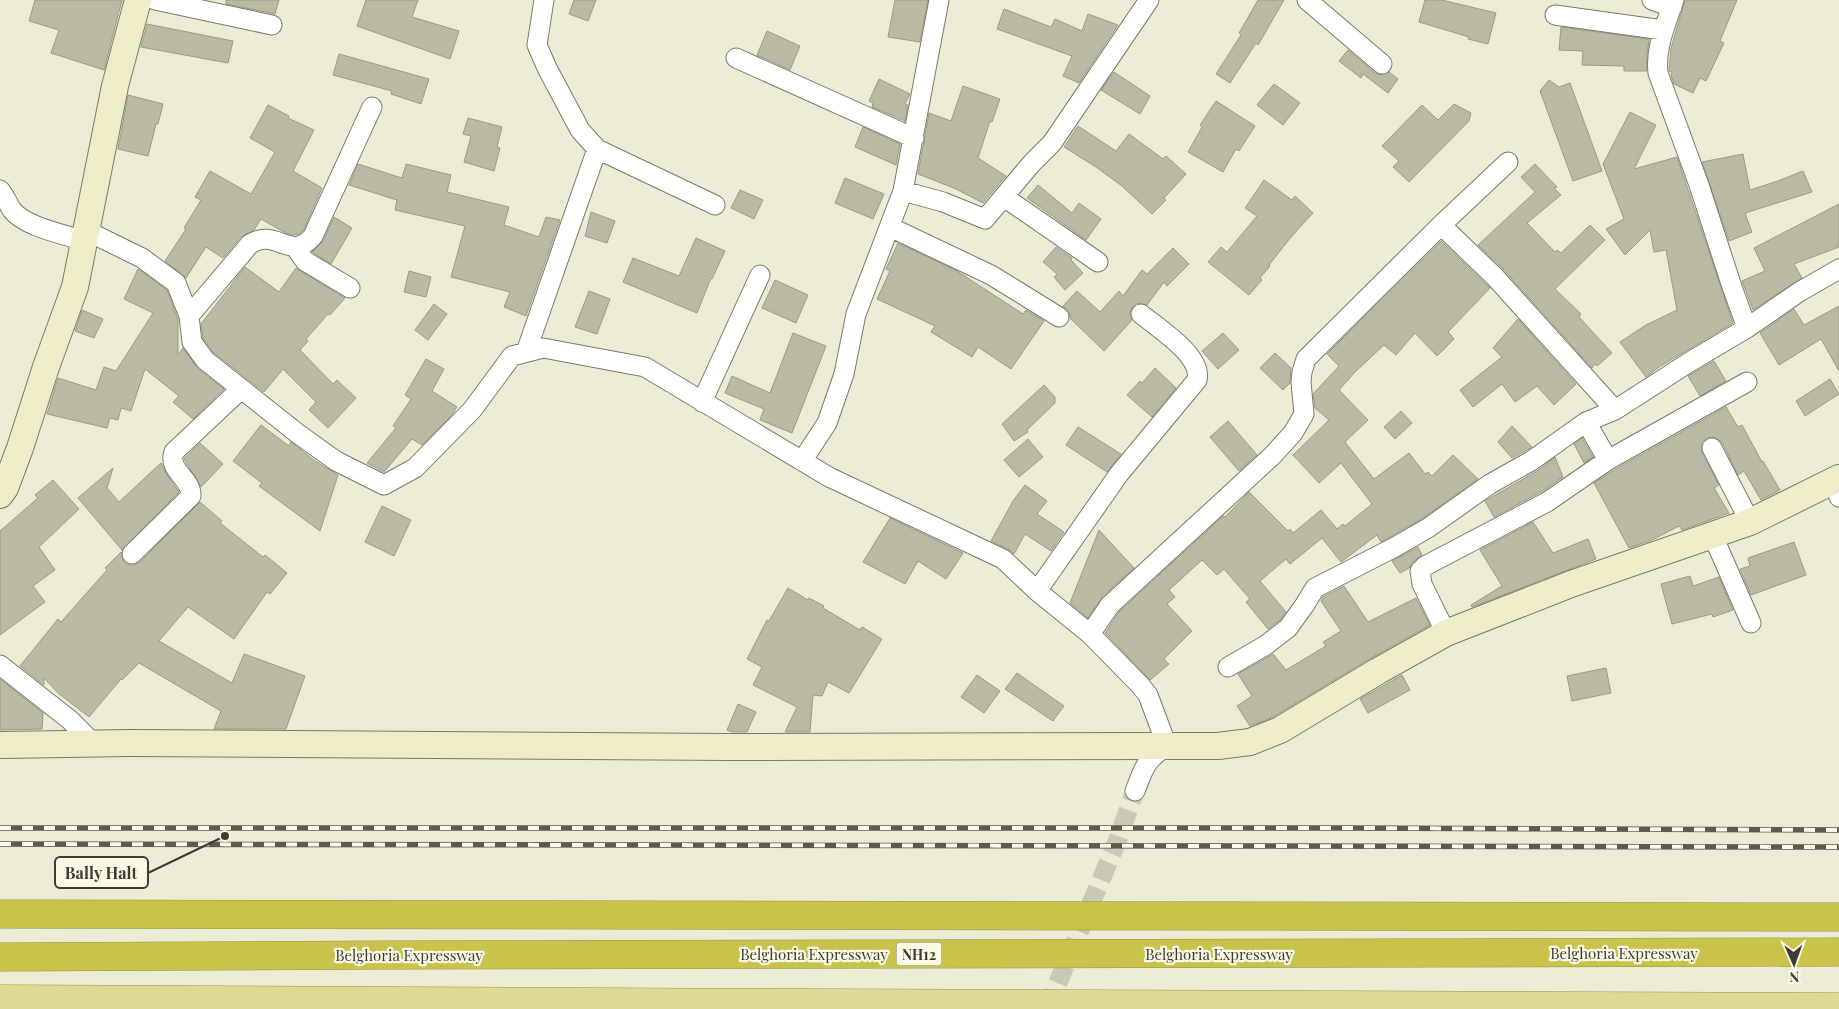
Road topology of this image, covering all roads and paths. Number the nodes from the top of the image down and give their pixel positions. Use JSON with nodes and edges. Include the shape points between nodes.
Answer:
{"nodes":[{"id":1,"x":138,"y":0,"type":"edge"},
{"id":2,"x":155,"y":0,"type":"edge"},
{"id":3,"x":544,"y":0,"type":"edge"},
{"id":4,"x":939,"y":0,"type":"edge"},
{"id":5,"x":1149,"y":0,"type":"edge"},
{"id":6,"x":1309,"y":0,"type":"edge"},
{"id":7,"x":1652,"y":0,"type":"edge"},
{"id":8,"x":1673,"y":3,"type":"edge"},
{"id":9,"x":1555,"y":15,"type":"dead end"},
{"id":10,"x":272,"y":25,"type":"dead end"},
{"id":11,"x":1663,"y":30,"type":"junction"},
{"id":12,"x":736,"y":58,"type":"dead end"},
{"id":13,"x":1382,"y":64,"type":"dead end"},
{"id":14,"x":372,"y":107,"type":"dead end"},
{"id":15,"x":914,"y":138,"type":"junction"},
{"id":16,"x":597,"y":149,"type":"junction"},
{"id":17,"x":1508,"y":162,"type":"dead end"},
{"id":18,"x":0,"y":190,"type":"edge"},
{"id":19,"x":904,"y":191,"type":"junction"},
{"id":20,"x":1004,"y":197,"type":"junction"},
{"id":21,"x":715,"y":205,"type":"dead end"},
{"id":22,"x":1441,"y":225,"type":"junction"},
{"id":23,"x":890,"y":227,"type":"junction"},
{"id":24,"x":86,"y":236,"type":"junction"},
{"id":25,"x":295,"y":247,"type":"junction"},
{"id":26,"x":1098,"y":262,"type":"dead end"},
{"id":27,"x":1839,"y":269,"type":"edge"},
{"id":28,"x":760,"y":275,"type":"dead end"},
{"id":29,"x":350,"y":288,"type":"dead end"},
{"id":30,"x":1141,"y":314,"type":"dead end"},
{"id":31,"x":189,"y":316,"type":"junction"},
{"id":32,"x":1059,"y":317,"type":"dead end"},
{"id":33,"x":1747,"y":328,"type":"junction"},
{"id":34,"x":526,"y":352,"type":"junction"},
{"id":35,"x":1747,"y":382,"type":"dead end"},
{"id":36,"x":241,"y":388,"type":"junction"},
{"id":37,"x":702,"y":402,"type":"junction"},
{"id":38,"x":1615,"y":410,"type":"junction"},
{"id":39,"x":1586,"y":422,"type":"junction"},
{"id":40,"x":1712,"y":448,"type":"dead end"},
{"id":41,"x":1608,"y":460,"type":"junction"},
{"id":42,"x":802,"y":461,"type":"junction"},
{"id":43,"x":1838,"y":486,"type":"edge"},
{"id":44,"x":0,"y":495,"type":"edge"},
{"id":45,"x":1750,"y":522,"type":"junction"},
{"id":46,"x":1714,"y":536,"type":"junction"},
{"id":47,"x":132,"y":554,"type":"dead end"},
{"id":48,"x":1037,"y":591,"type":"junction"},
{"id":49,"x":1751,"y":623,"type":"dead end"},
{"id":50,"x":1446,"y":633,"type":"junction"},
{"id":51,"x":1090,"y":634,"type":"junction"},
{"id":52,"x":0,"y":665,"type":"edge"},
{"id":53,"x":1228,"y":667,"type":"dead end"},
{"id":54,"x":94,"y":744,"type":"junction"},
{"id":55,"x":0,"y":745,"type":"edge"},
{"id":56,"x":1167,"y":746,"type":"junction"},
{"id":57,"x":1135,"y":791,"type":"tunnel mouth"},
{"id":58,"x":0,"y":914,"type":"edge"},
{"id":59,"x":1839,"y":917,"type":"edge"},
{"id":60,"x":1839,"y":952,"type":"edge"},
{"id":61,"x":0,"y":957,"type":"edge"},
{"id":62,"x":0,"y":1000,"type":"edge"},
{"id":63,"x":1839,"y":1007,"type":"edge"}],
"edges":[{"from":1,"to":24,"type":"street","via":[[115,86]]},
{"from":2,"to":10,"type":"street"},
{"from":3,"to":16,"type":"street","via":[[538,45],[580,130]]},
{"from":4,"to":15,"type":"street"},
{"from":5,"to":20,"type":"street","via":[[1052,143]]},
{"from":6,"to":13,"type":"street"},
{"from":7,"to":8,"type":"street"},
{"from":8,"to":11,"type":"street"},
{"from":9,"to":11,"type":"street"},
{"from":11,"to":33,"type":"street","via":[[1657,54],[1658,73]]},
{"from":12,"to":15,"type":"street"},
{"from":14,"to":25,"type":"street","via":[[313,236],[303,246]]},
{"from":15,"to":19,"type":"street"},
{"from":16,"to":21,"type":"street"},
{"from":16,"to":34,"type":"street"},
{"from":17,"to":22,"type":"street"},
{"from":18,"to":24,"type":"street","via":[[19,216],[50,231]]},
{"from":19,"to":20,"type":"street","via":[[985,219]]},
{"from":19,"to":23,"type":"street"},
{"from":20,"to":26,"type":"street"},
{"from":22,"to":38,"type":"street","via":[[1495,277]]},
{"from":22,"to":51,"type":"street","via":[[1306,358],[1301,382],[1304,414],[1293,433],[1110,605]]},
{"from":23,"to":32,"type":"street","via":[[991,275]]},
{"from":23,"to":42,"type":"street","via":[[856,314],[844,374],[827,423]]},
{"from":24,"to":31,"type":"street","via":[[142,258],[176,283]]},
{"from":24,"to":44,"type":"street","via":[[76,286],[20,448]]},
{"from":25,"to":29,"type":"street","via":[[305,260]]},
{"from":25,"to":31,"type":"street","via":[[266,238],[250,244]]},
{"from":27,"to":33,"type":"street"},
{"from":28,"to":37,"type":"street"},
{"from":30,"to":48,"type":"street","via":[[1192,359],[1197,366],[1197,380],[1118,474]]},
{"from":31,"to":36,"type":"street","via":[[192,342],[206,360]]},
{"from":33,"to":38,"type":"street"},
{"from":34,"to":36,"type":"street","via":[[512,356],[472,410],[415,468],[384,485],[336,462]]},
{"from":34,"to":37,"type":"street","via":[[543,348],[645,367]]},
{"from":35,"to":41,"type":"street"},
{"from":36,"to":47,"type":"street","via":[[174,452],[173,465],[185,480],[191,496]]},
{"from":37,"to":42,"type":"street"},
{"from":38,"to":39,"type":"street"},
{"from":39,"to":41,"type":"street"},
{"from":39,"to":53,"type":"street","via":[[1428,528],[1315,588],[1288,628]]},
{"from":40,"to":45,"type":"street"},
{"from":41,"to":50,"type":"street","via":[[1546,502],[1420,571],[1422,584]]},
{"from":42,"to":48,"type":"street","via":[[829,477],[1003,559]]},
{"from":43,"to":45,"type":"street"},
{"from":45,"to":46,"type":"street"},
{"from":46,"to":49,"type":"street"},
{"from":46,"to":50,"type":"street","via":[[1571,584]]},
{"from":48,"to":51,"type":"street"},
{"from":50,"to":56,"type":"street","via":[[1280,730],[1250,742]]},
{"from":51,"to":56,"type":"street","via":[[1148,695]]},
{"from":52,"to":54,"type":"street","via":[[70,720]]},
{"from":54,"to":55,"type":"street"},
{"from":54,"to":56,"type":"street"},
{"from":56,"to":57,"type":"street","via":[[1153,755],[1145,766]]},
{"from":58,"to":59,"type":"highway"},
{"from":60,"to":61,"type":"highway","name":"Belghoria Expressway","number":"NH12"},
{"from":62,"to":63,"type":"main road"}]}
